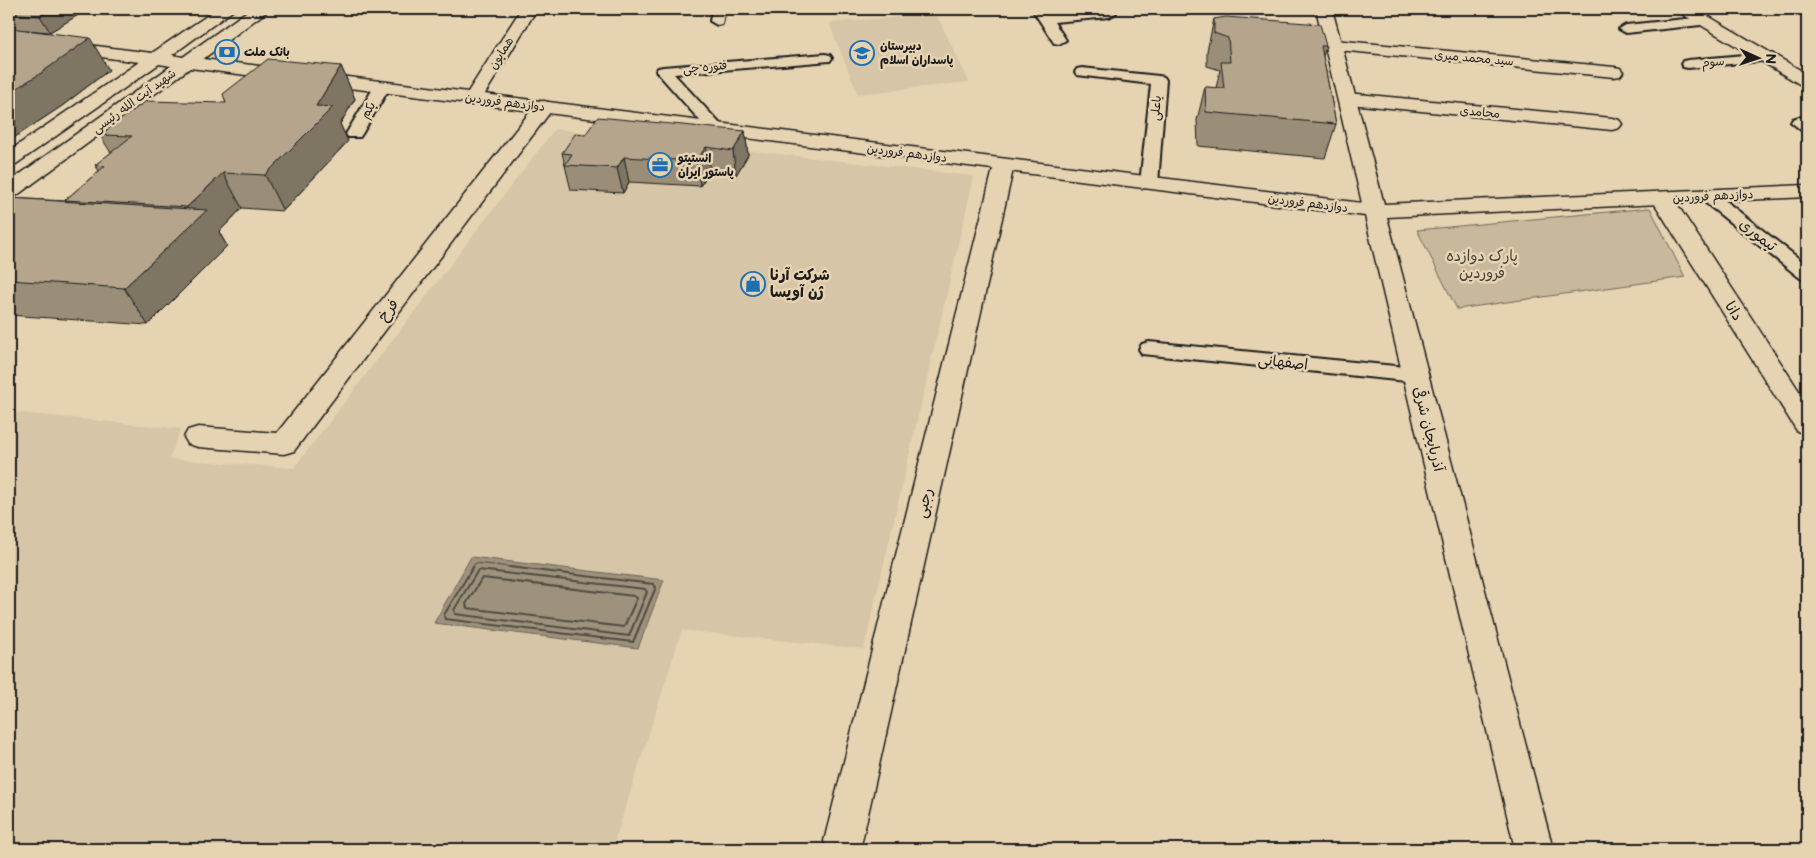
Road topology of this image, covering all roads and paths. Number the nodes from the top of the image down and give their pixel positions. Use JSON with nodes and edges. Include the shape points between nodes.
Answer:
{"nodes":[{"id":1,"x":227,"y":9,"type":"edge"},
{"id":2,"x":260,"y":9,"type":"edge"},
{"id":3,"x":529,"y":9,"type":"edge"},
{"id":4,"x":1324,"y":9,"type":"edge"},
{"id":5,"x":1685,"y":9,"type":"edge"},
{"id":6,"x":1109,"y":12,"type":"dead end"},
{"id":7,"x":1042,"y":14,"type":"edge"},
{"id":8,"x":1705,"y":21,"type":"junction"},
{"id":9,"x":1626,"y":28,"type":"dead end"},
{"id":10,"x":9,"y":40,"type":"edge"},
{"id":11,"x":1059,"y":40,"type":"dead end"},
{"id":12,"x":1334,"y":45,"type":"junction"},
{"id":13,"x":1767,"y":57,"type":"junction"},
{"id":14,"x":826,"y":58,"type":"dead end"},
{"id":15,"x":155,"y":59,"type":"junction"},
{"id":16,"x":187,"y":62,"type":"junction"},
{"id":17,"x":1688,"y":64,"type":"dead end"},
{"id":18,"x":1082,"y":72,"type":"dead end"},
{"id":19,"x":1614,"y":72,"type":"dead end"},
{"id":20,"x":1807,"y":80,"type":"edge"},
{"id":21,"x":382,"y":87,"type":"junction"},
{"id":22,"x":473,"y":98,"type":"junction"},
{"id":23,"x":1347,"y":99,"type":"junction"},
{"id":24,"x":544,"y":107,"type":"junction"},
{"id":25,"x":1612,"y":124,"type":"dead end"},
{"id":26,"x":716,"y":129,"type":"junction"},
{"id":27,"x":354,"y":134,"type":"dead end"},
{"id":28,"x":9,"y":160,"type":"edge"},
{"id":29,"x":1004,"y":165,"type":"junction"},
{"id":30,"x":1150,"y":183,"type":"junction"},
{"id":31,"x":1807,"y":191,"type":"edge"},
{"id":32,"x":9,"y":192,"type":"edge"},
{"id":33,"x":1708,"y":196,"type":"junction"},
{"id":34,"x":1662,"y":198,"type":"junction"},
{"id":35,"x":1375,"y":211,"type":"junction"},
{"id":36,"x":1807,"y":274,"type":"edge"},
{"id":37,"x":1149,"y":349,"type":"dead end"},
{"id":38,"x":1416,"y":375,"type":"junction"},
{"id":39,"x":1807,"y":424,"type":"edge"},
{"id":40,"x":198,"y":437,"type":"dead end"},
{"id":41,"x":843,"y":841,"type":"dead end"},
{"id":42,"x":1534,"y":849,"type":"edge"}],
"edges":[{"from":1,"to":15,"type":"main road","name":"شهید آیت الله رئیسی"},
{"from":2,"to":16,"type":"main road","name":"شهید آیت الله رئیسی"},
{"from":3,"to":22,"type":"main road","name":"همایون"},
{"from":4,"to":12,"type":"main road","name":"آذربایجان شرقی"},
{"from":5,"to":8,"type":"main road"},
{"from":6,"to":7,"type":"lane"},
{"from":7,"to":11,"type":"lane"},
{"from":8,"to":9,"type":"lane"},
{"from":8,"to":13,"type":"main road"},
{"from":10,"to":15,"type":"main road","name":"دوازدهم فروردین"},
{"from":12,"to":19,"type":"main road","name":"سید محمد میری"},
{"from":12,"to":23,"type":"main road","name":"آذربایجان شرقی"},
{"from":13,"to":17,"type":"lane","name":"سوم"},
{"from":13,"to":20,"type":"main road"},
{"from":14,"to":26,"type":"lane","name":"فتوره چی","via":[[663,71]]},
{"from":15,"to":16,"type":"main road","name":"دوازدهم فروردین"},
{"from":15,"to":28,"type":"main road","name":"شهید آیت الله رئیسی"},
{"from":16,"to":21,"type":"main road","name":"دوازدهم فروردین"},
{"from":16,"to":32,"type":"main road","name":"شهید آیت الله رئیسی"},
{"from":18,"to":30,"type":"lane","name":"یاعلی","via":[[1159,80]]},
{"from":21,"to":22,"type":"main road","name":"دوازدهم فروردین"},
{"from":21,"to":27,"type":"lane","name":"یکم"},
{"from":22,"to":24,"type":"main road","name":"دوازدهم فروردین"},
{"from":23,"to":25,"type":"main road","name":"محامدی"},
{"from":23,"to":35,"type":"main road","name":"آذربایجان شرقی"},
{"from":24,"to":26,"type":"main road","name":"دوازدهم فروردین"},
{"from":24,"to":40,"type":"main road","name":"فرخ","via":[[284,444]]},
{"from":26,"to":29,"type":"main road","name":"دوازدهم فروردین"},
{"from":29,"to":30,"type":"main road","name":"دوازدهم فروردین"},
{"from":29,"to":41,"type":"main road","name":"رجبی"},
{"from":30,"to":35,"type":"main road","name":"دوازدهم فروردین"},
{"from":31,"to":33,"type":"main road","name":"دوازدهم فروردین"},
{"from":33,"to":34,"type":"main road","name":"دوازدهم فروردین"},
{"from":33,"to":36,"type":"lane","name":"تیموری"},
{"from":34,"to":35,"type":"main road","name":"دوازدهم فروردین"},
{"from":34,"to":39,"type":"main road","name":"دانا"},
{"from":35,"to":38,"type":"main road","name":"آذربایجان شرقی"},
{"from":37,"to":38,"type":"lane","name":"اصفهانی"},
{"from":38,"to":42,"type":"main road","name":"آذربایجان شرقی"}]}
